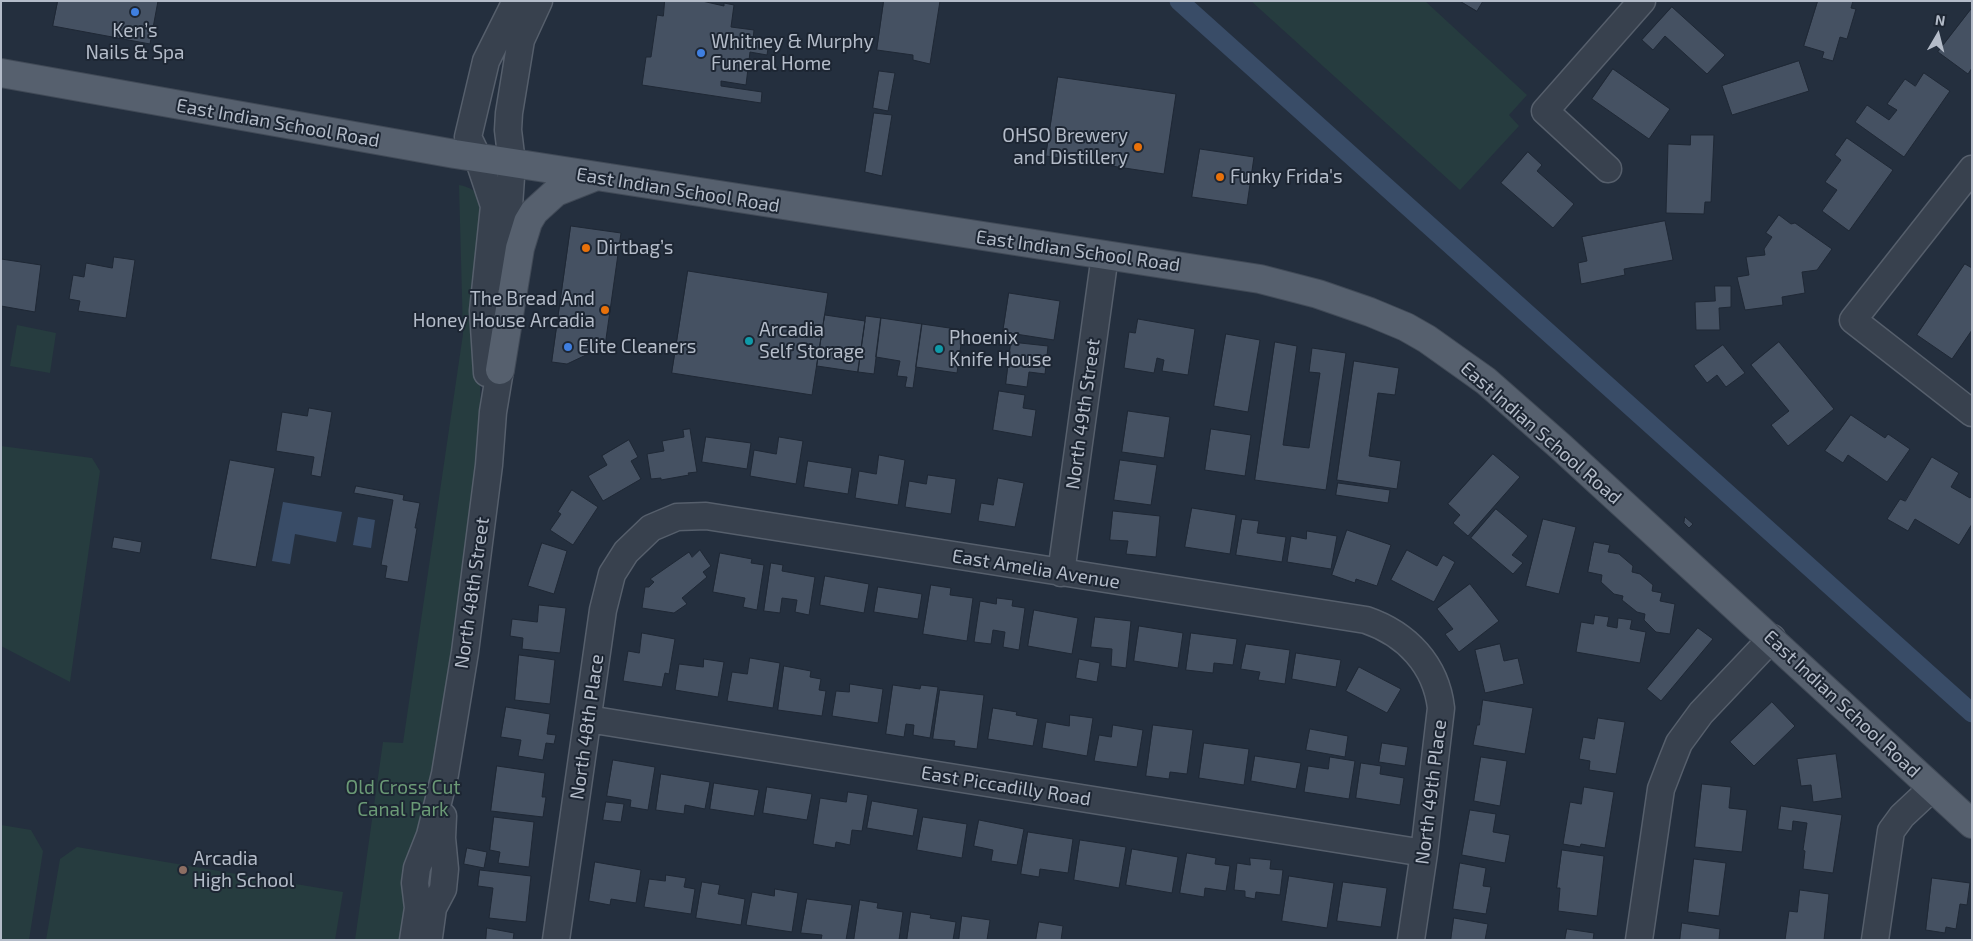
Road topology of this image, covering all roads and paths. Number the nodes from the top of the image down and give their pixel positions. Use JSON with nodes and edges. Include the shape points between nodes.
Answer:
{"nodes":[{"id":1,"x":538,"y":1,"type":"edge"},
{"id":2,"x":1642,"y":1,"type":"edge"},
{"id":3,"x":513,"y":8,"type":"edge"},
{"id":4,"x":1,"y":73,"type":"edge"},
{"id":5,"x":478,"y":158,"type":"junction"},
{"id":6,"x":512,"y":163,"type":"junction"},
{"id":7,"x":1608,"y":169,"type":"dead end"},
{"id":8,"x":1972,"y":169,"type":"edge"},
{"id":9,"x":595,"y":177,"type":"junction"},
{"id":10,"x":1105,"y":255,"type":"junction"},
{"id":11,"x":500,"y":370,"type":"junction"},
{"id":12,"x":493,"y":412,"type":"junction"},
{"id":13,"x":1972,"y":413,"type":"edge"},
{"id":14,"x":651,"y":528,"type":"joint"},
{"id":15,"x":1061,"y":573,"type":"junction"},
{"id":16,"x":1772,"y":638,"type":"junction"},
{"id":17,"x":1415,"y":649,"type":"joint"},
{"id":18,"x":588,"y":719,"type":"junction"},
{"id":19,"x":445,"y":774,"type":"junction"},
{"id":20,"x":1932,"y":788,"type":"junction"},
{"id":21,"x":1972,"y":824,"type":"edge"},
{"id":22,"x":1424,"y":853,"type":"junction"},
{"id":23,"x":564,"y":938,"type":"edge"},
{"id":24,"x":413,"y":940,"type":"edge"},
{"id":25,"x":429,"y":940,"type":"edge"},
{"id":26,"x":1411,"y":940,"type":"edge"},
{"id":27,"x":1639,"y":940,"type":"edge"},
{"id":28,"x":1875,"y":940,"type":"edge"}],
"edges":[{"from":1,"to":6,"type":"street","name":"North 48th Street","via":[[517,59],[509,121]]},
{"from":2,"to":7,"type":"street","via":[[1545,111]]},
{"from":3,"to":5,"type":"street","via":[[497,82],[492,145]]},
{"from":4,"to":5,"type":"main road","name":"East Indian School Road"},
{"from":5,"to":6,"type":"main road","name":"East Indian School Road"},
{"from":5,"to":12,"type":"street","name":"North 48th Street","via":[[494,206],[483,311]]},
{"from":6,"to":9,"type":"main road","name":"East Indian School Road"},
{"from":6,"to":11,"type":"street","name":"North 48th Street","via":[[500,311]]},
{"from":8,"to":13,"type":"street","via":[[1853,320]]},
{"from":9,"to":10,"type":"main road","name":"East Indian School Road"},
{"from":9,"to":11,"type":"main road","via":[[556,192],[539,206],[528,222],[520,248]]},
{"from":10,"to":15,"type":"street","name":"North 49th Street"},
{"from":10,"to":16,"type":"main road","name":"East Indian School Road","via":[[1286,285],[1406,327],[1486,381]]},
{"from":11,"to":12,"type":"street","name":"North 48th Street"},
{"from":12,"to":19,"type":"street","name":"North 48th Street","via":[[465,652]]},
{"from":14,"to":15,"type":"street","name":"East Amelia Avenue","via":[[677,517],[706,516]]},
{"from":14,"to":18,"type":"street","name":"North 48th Place","via":[[626,552],[612,574],[603,610]]},
{"from":15,"to":17,"type":"street","name":"East Amelia Avenue","via":[[1366,620],[1382,626]]},
{"from":16,"to":20,"type":"main road","name":"East Indian School Road"},
{"from":16,"to":27,"type":"street","via":[[1701,713],[1670,763],[1661,789]]},
{"from":17,"to":22,"type":"street","name":"North 49th Place","via":[[1432,675],[1441,708]]},
{"from":18,"to":22,"type":"street","name":"East Piccadilly Road"},
{"from":18,"to":23,"type":"street","name":"North 48th Place"},
{"from":19,"to":24,"type":"street","name":"North 48th Street","via":[[430,835],[417,868],[418,908]]},
{"from":19,"to":25,"type":"street","name":"North 48th Street","via":[[442,838],[445,869],[443,888],[433,908]]},
{"from":20,"to":21,"type":"main road","name":"East Indian School Road"},
{"from":20,"to":28,"type":"street","via":[[1902,816],[1891,832]]},
{"from":22,"to":26,"type":"street","name":"North 49th Place"}]}
